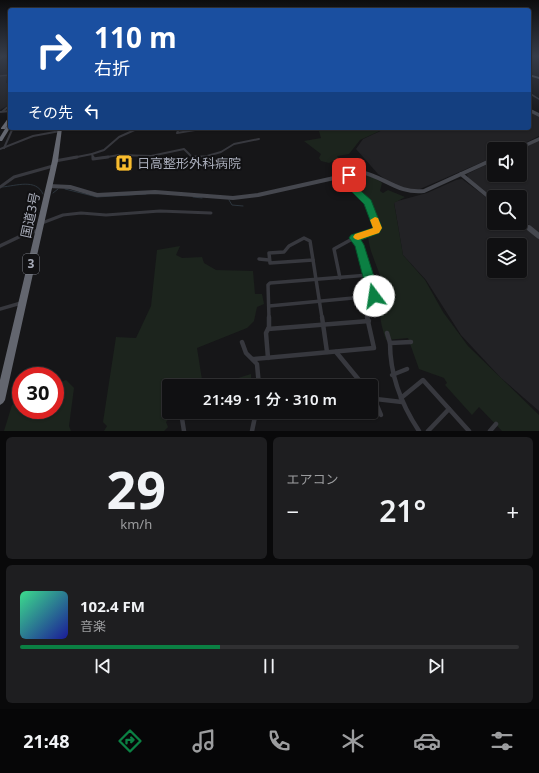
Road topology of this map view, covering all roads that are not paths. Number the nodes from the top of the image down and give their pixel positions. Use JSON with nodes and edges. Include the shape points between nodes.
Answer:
{"nodes":[{"id":1,"x":8,"y":121,"type":"edge"},
{"id":2,"x":8,"y":130,"type":"edge"},
{"id":3,"x":10,"y":130,"type":"edge"},
{"id":4,"x":56,"y":130,"type":"edge"},
{"id":5,"x":60,"y":130,"type":"edge"},
{"id":6,"x":135,"y":130,"type":"edge"},
{"id":7,"x":178,"y":130,"type":"edge"},
{"id":8,"x":195,"y":130,"type":"edge"},
{"id":9,"x":0,"y":133,"type":"edge"},
{"id":10,"x":259,"y":138,"type":"dead end"},
{"id":11,"x":539,"y":139,"type":"edge"},
{"id":12,"x":0,"y":140,"type":"edge"},
{"id":13,"x":527,"y":145,"type":"edge"},
{"id":14,"x":2,"y":148,"type":"edge"},
{"id":15,"x":0,"y":154,"type":"edge"},
{"id":16,"x":92,"y":154,"type":"junction"},
{"id":17,"x":487,"y":162,"type":"edge"},
{"id":18,"x":54,"y":163,"type":"junction"},
{"id":19,"x":349,"y":174,"type":"junction"},
{"id":20,"x":461,"y":174,"type":"junction"},
{"id":21,"x":1,"y":186,"type":"edge"},
{"id":22,"x":49,"y":186,"type":"junction"},
{"id":23,"x":487,"y":195,"type":"edge"},
{"id":24,"x":211,"y":212,"type":"dead end"},
{"id":25,"x":40,"y":227,"type":"junction"},
{"id":26,"x":527,"y":227,"type":"edge"},
{"id":27,"x":539,"y":236,"type":"edge"},
{"id":28,"x":354,"y":238,"type":"junction"},
{"id":29,"x":0,"y":246,"type":"edge"},
{"id":30,"x":259,"y":259,"type":"dead end"},
{"id":31,"x":269,"y":260,"type":"junction"},
{"id":32,"x":313,"y":260,"type":"junction"},
{"id":33,"x":369,"y":275,"type":"junction"},
{"id":34,"x":340,"y":278,"type":"junction"},
{"id":35,"x":316,"y":280,"type":"junction"},
{"id":36,"x":363,"y":297,"type":"junction"},
{"id":37,"x":318,"y":301,"type":"junction"},
{"id":38,"x":23,"y":302,"type":"junction"},
{"id":39,"x":269,"y":306,"type":"junction"},
{"id":40,"x":0,"y":309,"type":"edge"},
{"id":41,"x":369,"y":321,"type":"junction"},
{"id":42,"x":322,"y":325,"type":"junction"},
{"id":43,"x":268,"y":329,"type":"junction"},
{"id":44,"x":387,"y":333,"type":"dead end"},
{"id":45,"x":242,"y":342,"type":"dead end"},
{"id":46,"x":411,"y":342,"type":"dead end"},
{"id":47,"x":390,"y":343,"type":"junction"},
{"id":48,"x":326,"y":352,"type":"junction"},
{"id":49,"x":336,"y":352,"type":"junction"},
{"id":50,"x":268,"y":358,"type":"junction"},
{"id":51,"x":253,"y":359,"type":"junction"},
{"id":52,"x":407,"y":369,"type":"dead end"},
{"id":53,"x":392,"y":375,"type":"junction"},
{"id":54,"x":258,"y":379,"type":"edge"},
{"id":55,"x":358,"y":379,"type":"edge"},
{"id":56,"x":378,"y":398,"type":"edge"},
{"id":57,"x":0,"y":400,"type":"edge"},
{"id":58,"x":402,"y":400,"type":"junction"},
{"id":59,"x":378,"y":409,"type":"edge"},
{"id":60,"x":449,"y":409,"type":"junction"},
{"id":61,"x":381,"y":415,"type":"dead end"},
{"id":62,"x":182,"y":419,"type":"edge"},
{"id":63,"x":255,"y":419,"type":"edge"},
{"id":64,"x":496,"y":424,"type":"dead end"},
{"id":65,"x":184,"y":431,"type":"edge"},
{"id":66,"x":252,"y":431,"type":"edge"},
{"id":67,"x":419,"y":431,"type":"edge"},
{"id":68,"x":428,"y":431,"type":"edge"},
{"id":69,"x":469,"y":431,"type":"edge"},
{"id":70,"x":490,"y":431,"type":"edge"}],
"edges":[{"from":1,"to":9,"type":"highway"},
{"from":2,"to":12,"type":"highway"},
{"from":3,"to":14,"type":"street"},
{"from":4,"to":14,"type":"street"},
{"from":5,"to":18,"type":"highway","name":"国道3号","number":"3"},
{"from":6,"to":16,"type":"street","via":[[119,137],[104,150]]},
{"from":7,"to":8,"type":"street","via":[[177,133]]},
{"from":10,"to":16,"type":"street","via":[[234,144],[221,152],[199,158],[192,157],[184,149],[151,156],[119,155],[93,159]]},
{"from":11,"to":13,"type":"street"},
{"from":14,"to":15,"type":"street"},
{"from":16,"to":18,"type":"street"},
{"from":17,"to":20,"type":"street"},
{"from":18,"to":21,"type":"street","via":[[14,177]]},
{"from":18,"to":22,"type":"highway","name":"国道3号","number":"3"},
{"from":19,"to":20,"type":"street","via":[[368,173],[393,188],[412,192],[424,191]]},
{"from":19,"to":22,"type":"street","via":[[258,195],[233,198],[155,192],[97,195],[70,187]]},
{"from":19,"to":28,"type":"street","via":[[350,186],[368,202],[378,228]]},
{"from":20,"to":23,"type":"street"},
{"from":22,"to":25,"type":"highway","name":"国道3号","number":"3"},
{"from":24,"to":25,"type":"street","via":[[160,211],[106,215],[81,213],[64,215]]},
{"from":25,"to":29,"type":"street"},
{"from":25,"to":38,"type":"highway","name":"国道3号","number":"3"},
{"from":26,"to":27,"type":"street"},
{"from":28,"to":33,"type":"street","via":[[359,245]]},
{"from":28,"to":34,"type":"street","via":[[334,249]]},
{"from":30,"to":31,"type":"street"},
{"from":31,"to":32,"type":"street"},
{"from":31,"to":32,"type":"street","via":[[269,253],[284,252],[289,246],[304,238],[310,241]]},
{"from":32,"to":35,"type":"street"},
{"from":33,"to":34,"type":"street"},
{"from":33,"to":36,"type":"street","via":[[375,295]]},
{"from":34,"to":35,"type":"street"},
{"from":35,"to":37,"type":"street"},
{"from":35,"to":39,"type":"street","via":[[270,283]]},
{"from":36,"to":37,"type":"street"},
{"from":36,"to":41,"type":"street"},
{"from":37,"to":39,"type":"street"},
{"from":37,"to":42,"type":"street"},
{"from":38,"to":40,"type":"street"},
{"from":38,"to":57,"type":"highway","name":"国道3号","number":"3"},
{"from":39,"to":43,"type":"street"},
{"from":41,"to":42,"type":"street"},
{"from":41,"to":49,"type":"street","via":[[374,348]]},
{"from":42,"to":43,"type":"street"},
{"from":42,"to":48,"type":"street"},
{"from":43,"to":50,"type":"street"},
{"from":44,"to":47,"type":"street"},
{"from":45,"to":51,"type":"street","via":[[246,353]]},
{"from":46,"to":47,"type":"street"},
{"from":47,"to":53,"type":"street"},
{"from":48,"to":49,"type":"street"},
{"from":48,"to":50,"type":"street"},
{"from":49,"to":55,"type":"street"},
{"from":50,"to":51,"type":"street"},
{"from":51,"to":54,"type":"street","via":[[257,364]]},
{"from":52,"to":53,"type":"street"},
{"from":53,"to":58,"type":"street"},
{"from":56,"to":58,"type":"street"},
{"from":58,"to":60,"type":"street","via":[[423,380]]},
{"from":58,"to":67,"type":"street"},
{"from":59,"to":61,"type":"street"},
{"from":60,"to":68,"type":"street"},
{"from":60,"to":69,"type":"street"},
{"from":62,"to":65,"type":"street"},
{"from":63,"to":66,"type":"street"},
{"from":64,"to":70,"type":"street"}]}
